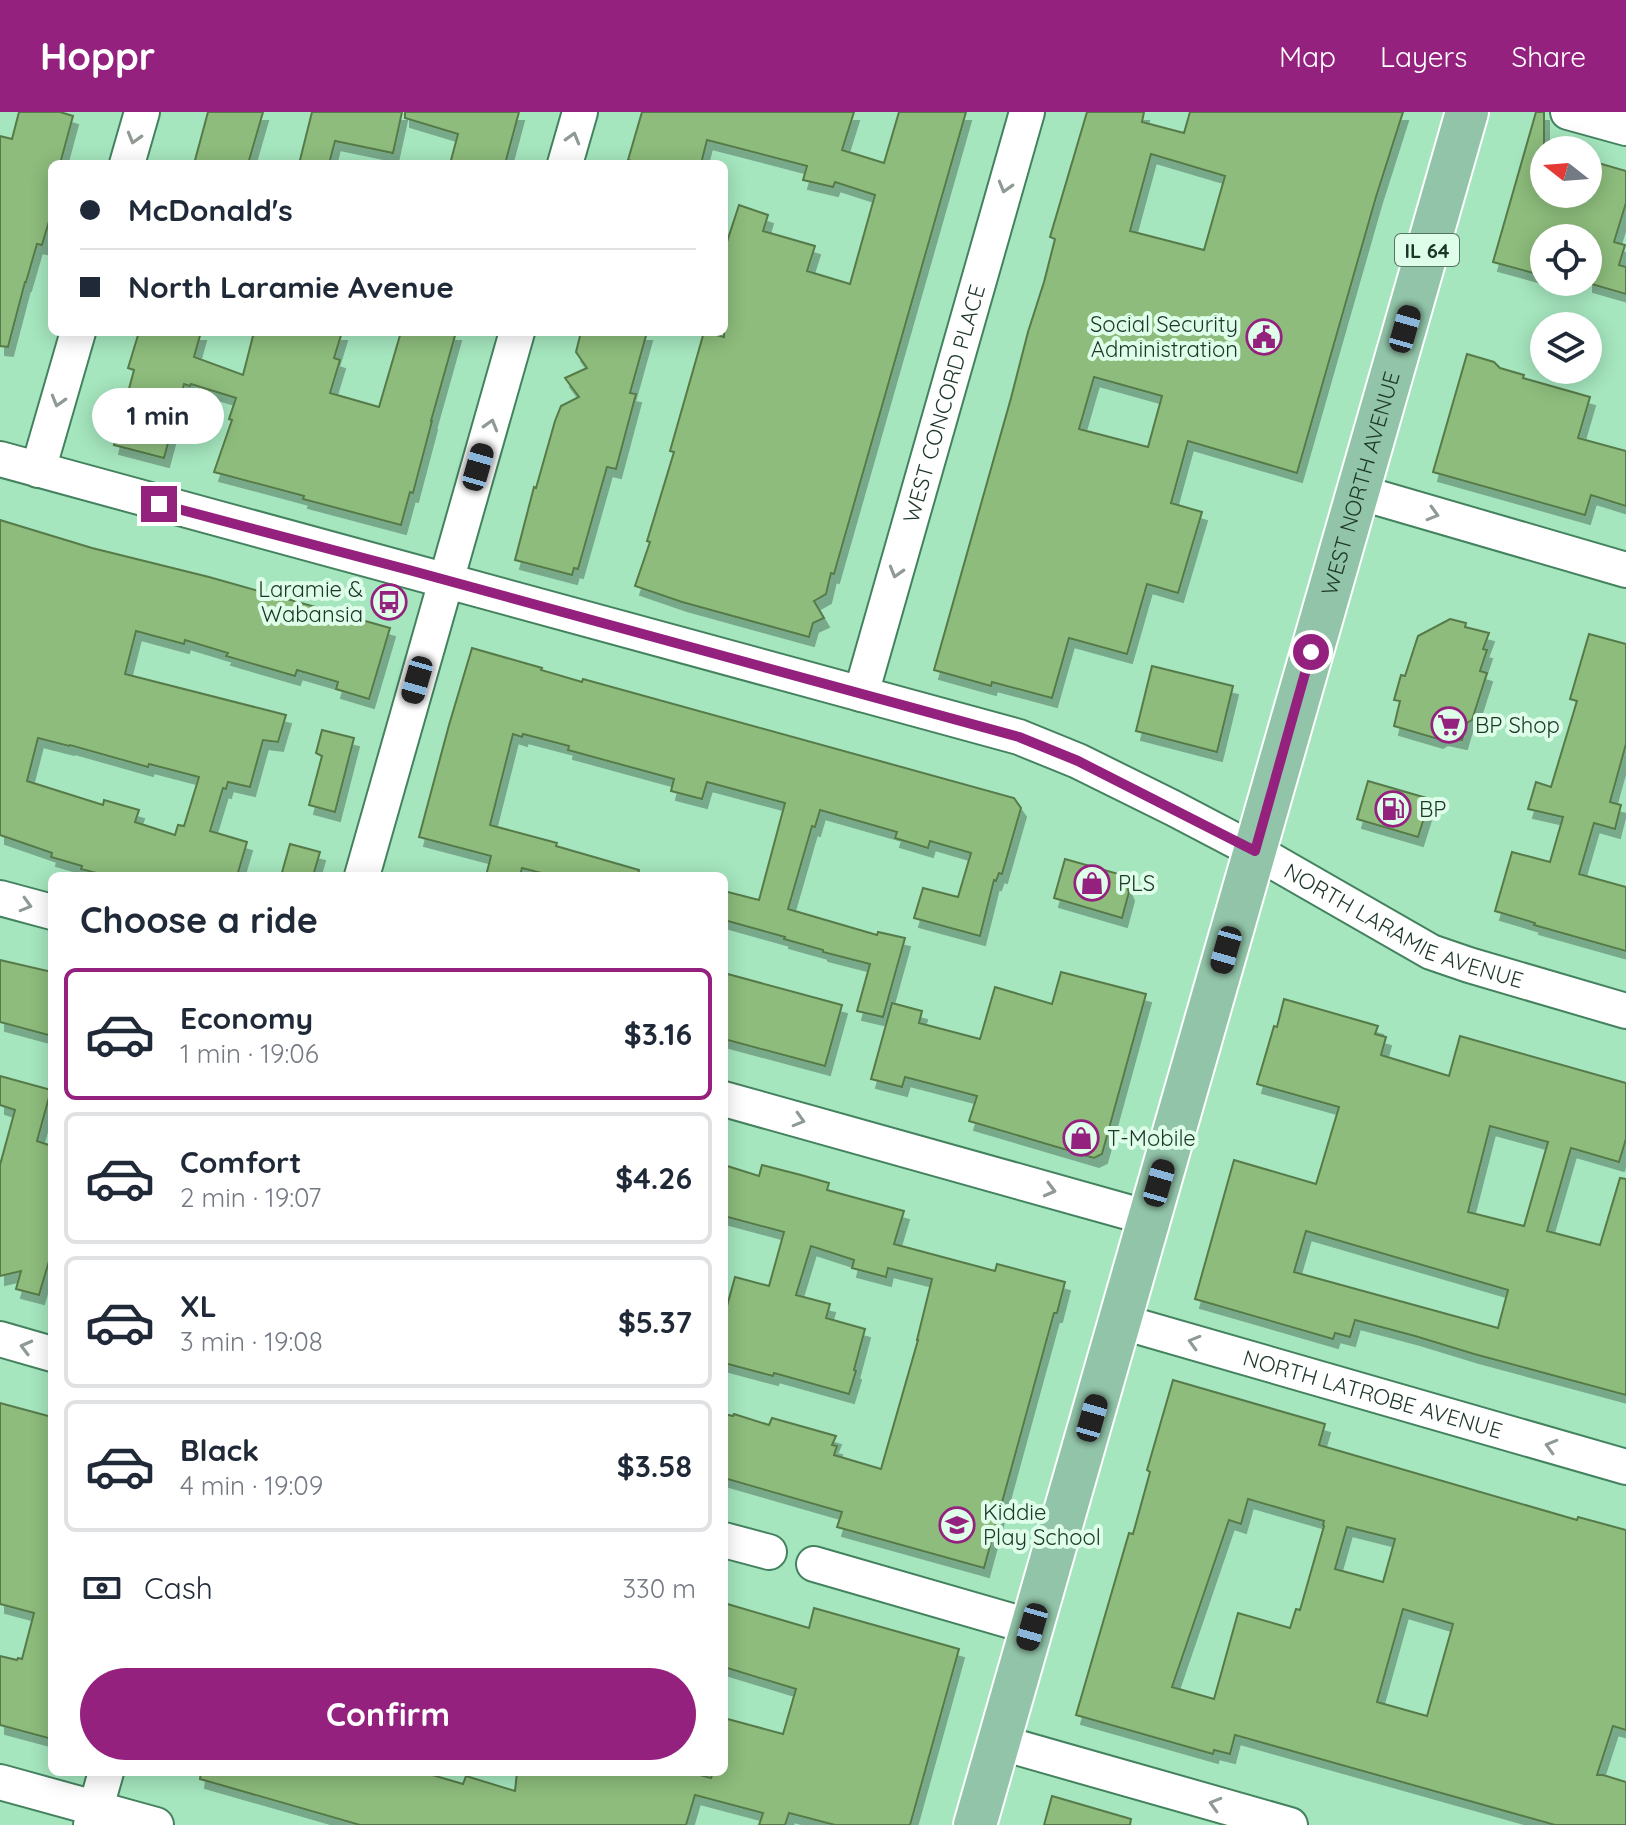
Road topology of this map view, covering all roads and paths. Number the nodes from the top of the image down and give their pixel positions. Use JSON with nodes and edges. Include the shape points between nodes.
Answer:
{"nodes":[{"id":1,"x":142,"y":112,"type":"edge"},
{"id":2,"x":580,"y":112,"type":"edge"},
{"id":3,"x":1027,"y":112,"type":"edge"},
{"id":4,"x":1467,"y":112,"type":"edge"},
{"id":5,"x":1568,"y":112,"type":"edge"},
{"id":6,"x":1626,"y":128,"type":"edge"},
{"id":7,"x":128,"y":160,"type":"edge"},
{"id":8,"x":566,"y":160,"type":"edge"},
{"id":9,"x":77,"y":336,"type":"edge"},
{"id":10,"x":516,"y":336,"type":"edge"},
{"id":11,"x":0,"y":459,"type":"edge"},
{"id":12,"x":38,"y":470,"type":"junction"},
{"id":13,"x":1358,"y":492,"type":"junction"},
{"id":14,"x":1626,"y":570,"type":"edge"},
{"id":15,"x":446,"y":580,"type":"junction"},
{"id":16,"x":861,"y":694,"type":"junction"},
{"id":17,"x":1255,"y":851,"type":"junction"},
{"id":18,"x":363,"y":872,"type":"edge"},
{"id":19,"x":0,"y":898,"type":"edge"},
{"id":20,"x":48,"y":911,"type":"edge"},
{"id":21,"x":1626,"y":1011,"type":"edge"},
{"id":22,"x":728,"y":1100,"type":"edge"},
{"id":23,"x":1149,"y":1218,"type":"junction"},
{"id":24,"x":1119,"y":1321,"type":"junction"},
{"id":25,"x":0,"y":1339,"type":"edge"},
{"id":26,"x":48,"y":1353,"type":"edge"},
{"id":27,"x":1626,"y":1467,"type":"edge"},
{"id":28,"x":728,"y":1541,"type":"edge"},
{"id":29,"x":769,"y":1552,"type":"dead end"},
{"id":30,"x":814,"y":1564,"type":"dead end"},
{"id":31,"x":1032,"y":1627,"type":"junction"},
{"id":32,"x":998,"y":1742,"type":"junction"},
{"id":33,"x":105,"y":1776,"type":"edge"},
{"id":34,"x":0,"y":1782,"type":"edge"},
{"id":35,"x":93,"y":1817,"type":"edge"},
{"id":36,"x":156,"y":1825,"type":"edge"},
{"id":37,"x":975,"y":1825,"type":"edge"},
{"id":38,"x":1290,"y":1825,"type":"edge"}],
"edges":[{"from":1,"to":7,"type":"street","one_way":true},
{"from":8,"to":2,"type":"street","one_way":true},
{"from":3,"to":16,"type":"street","name":"WEST CONCORD PLACE","one_way":true},
{"from":4,"to":13,"type":"main road","name":"WEST NORTH AVENUE","number":"IL 64"},
{"from":5,"to":6,"type":"street"},
{"from":9,"to":12,"type":"street","one_way":true},
{"from":15,"to":10,"type":"street","one_way":true},
{"from":11,"to":12,"type":"street","name":"NORTH LARAMIE AVENUE"},
{"from":12,"to":15,"type":"street","name":"NORTH LARAMIE AVENUE"},
{"from":13,"to":14,"type":"street","one_way":true},
{"from":13,"to":17,"type":"main road","name":"WEST NORTH AVENUE","number":"IL 64"},
{"from":15,"to":16,"type":"street","name":"NORTH LARAMIE AVENUE"},
{"from":15,"to":18,"type":"street"},
{"from":16,"to":17,"type":"street","name":"NORTH LARAMIE AVENUE","via":[[1019,737],[1078,761]]},
{"from":17,"to":21,"type":"street","name":"NORTH LARAMIE AVENUE","via":[[1431,952]]},
{"from":17,"to":23,"type":"main road","name":"WEST NORTH AVENUE","number":"IL 64"},
{"from":19,"to":20,"type":"street","one_way":true},
{"from":22,"to":23,"type":"street","one_way":true},
{"from":23,"to":24,"type":"main road","name":"WEST NORTH AVENUE","number":"IL 64"},
{"from":27,"to":24,"type":"street","name":"NORTH LATROBE AVENUE","one_way":true},
{"from":24,"to":31,"type":"main road","name":"WEST NORTH AVENUE","number":"IL 64"},
{"from":26,"to":25,"type":"street","one_way":true},
{"from":28,"to":29,"type":"street"},
{"from":30,"to":31,"type":"street"},
{"from":31,"to":32,"type":"main road","name":"WEST NORTH AVENUE","number":"IL 64"},
{"from":32,"to":37,"type":"main road","name":"WEST NORTH AVENUE","number":"IL 64"},
{"from":38,"to":32,"type":"street","one_way":true},
{"from":33,"to":35,"type":"street"},
{"from":34,"to":35,"type":"street"},
{"from":35,"to":36,"type":"street"}]}
